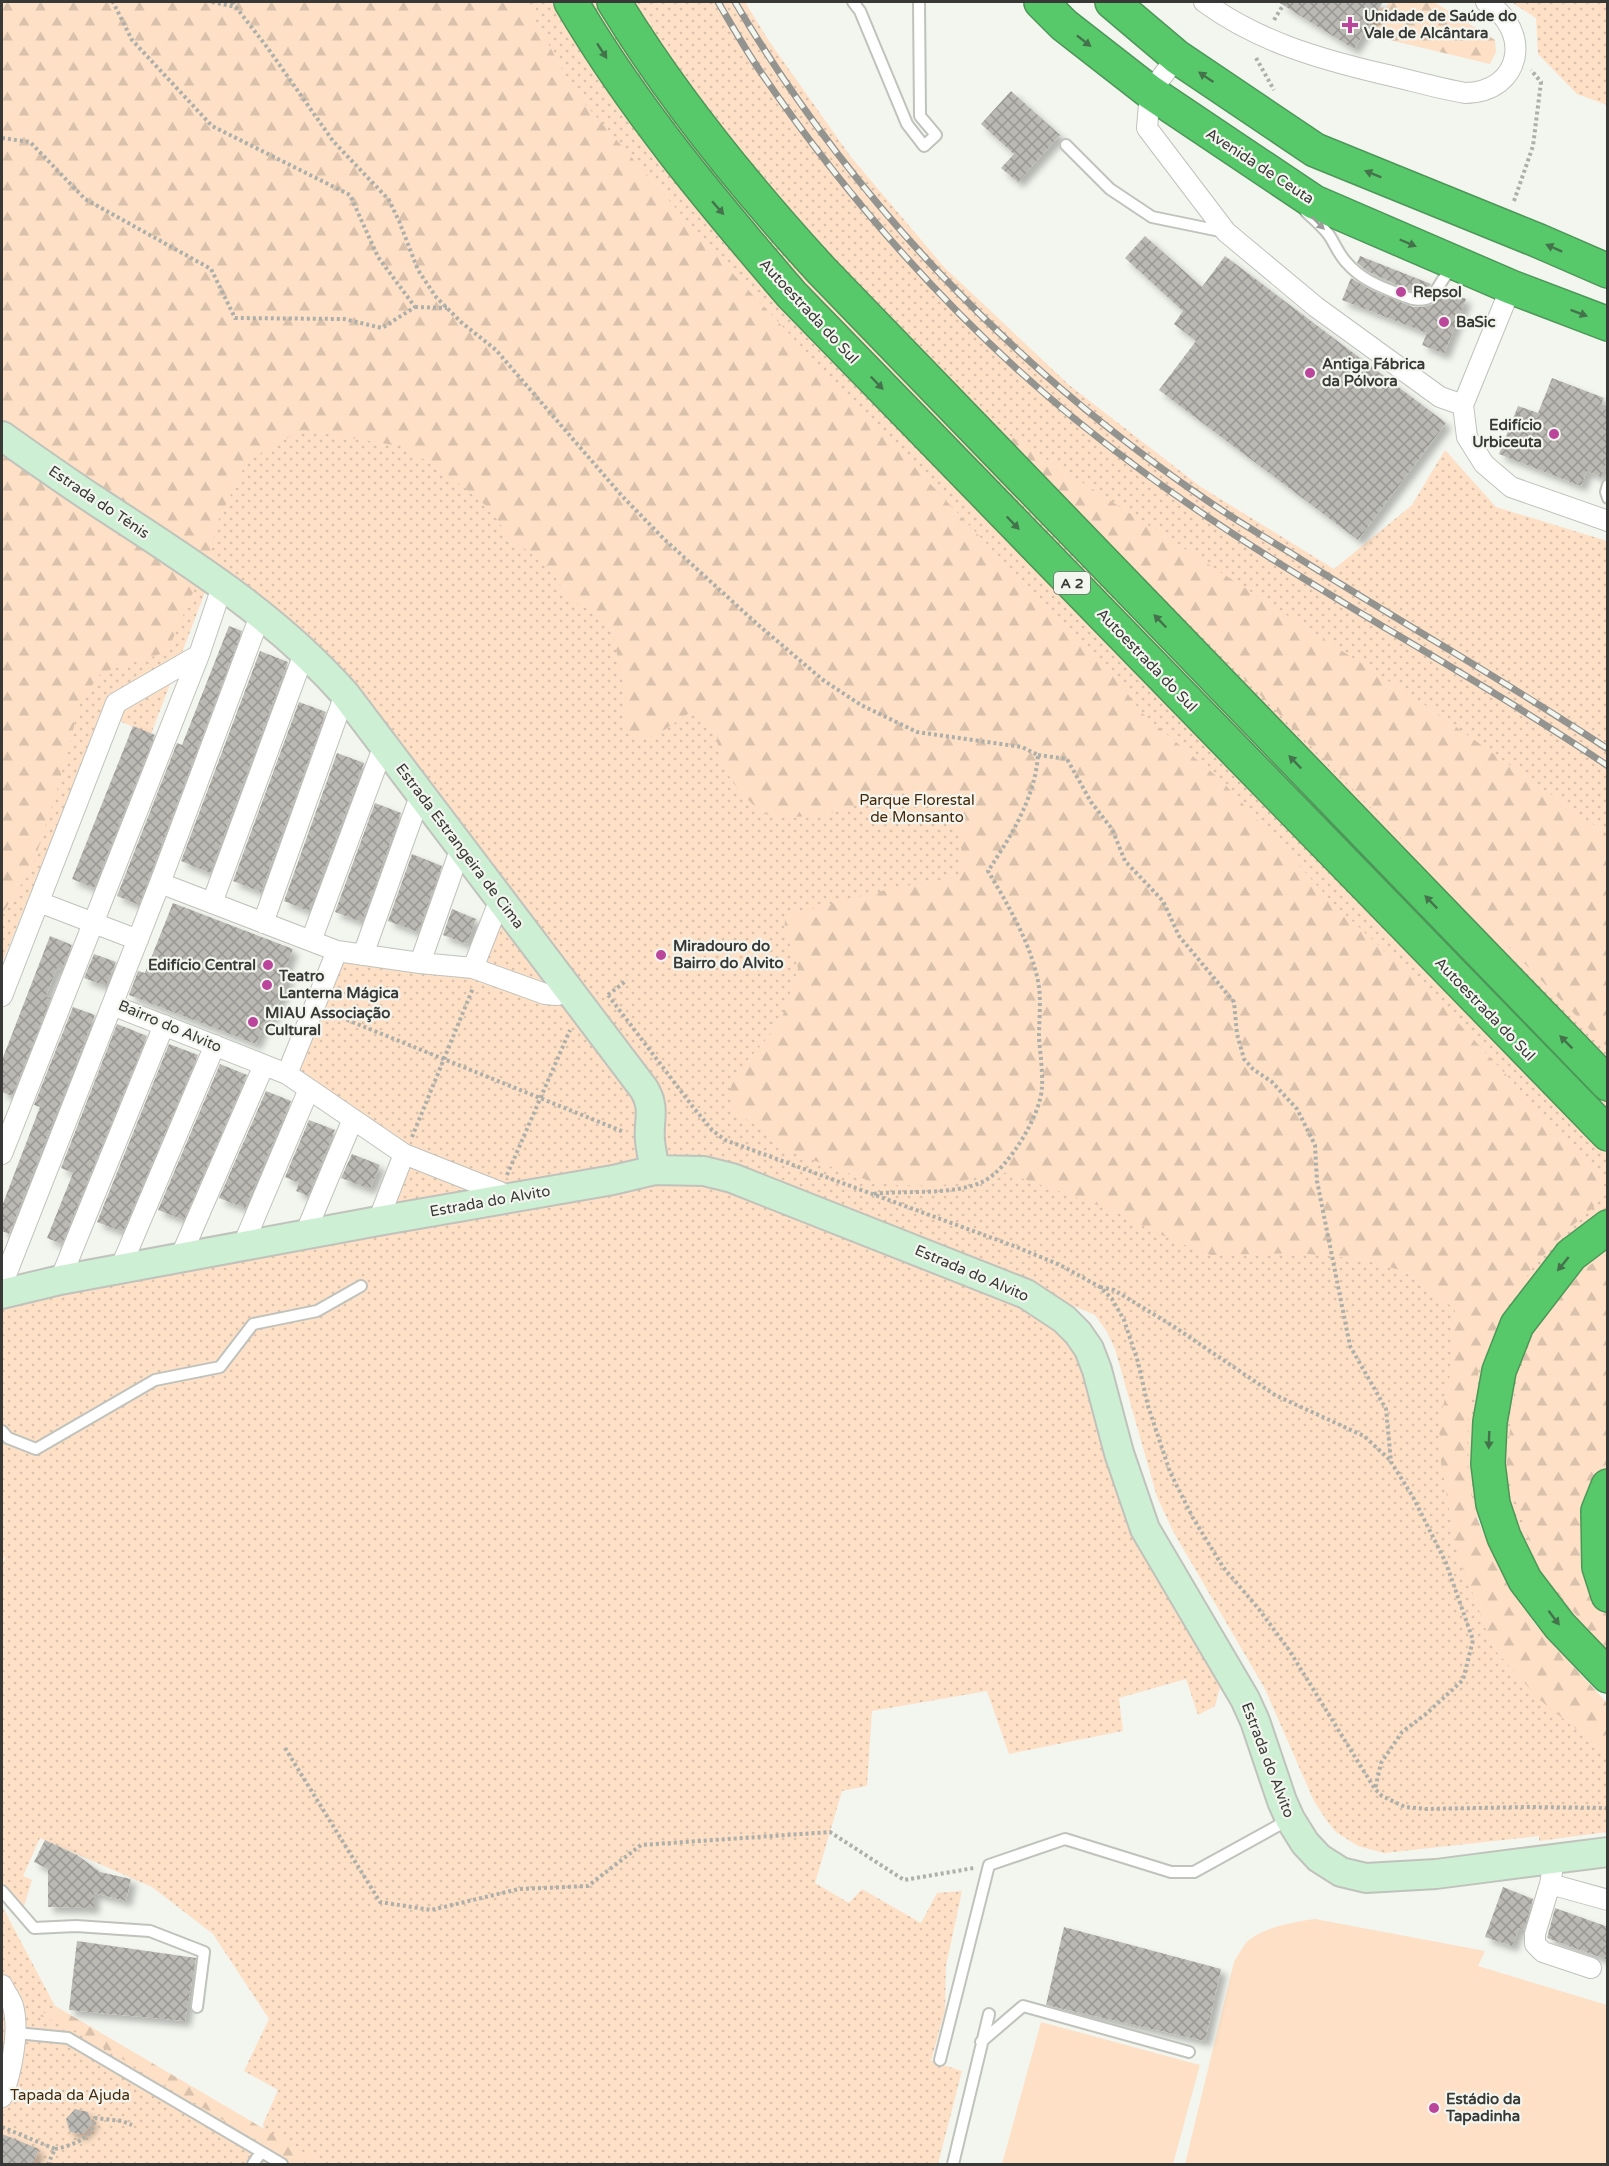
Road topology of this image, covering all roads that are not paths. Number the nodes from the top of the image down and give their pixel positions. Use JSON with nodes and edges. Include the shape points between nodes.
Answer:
{"nodes":[{"id":1,"x":571,"y":2,"type":"edge"},
{"id":2,"x":614,"y":2,"type":"edge"},
{"id":3,"x":853,"y":2,"type":"edge"},
{"id":4,"x":919,"y":2,"type":"edge"},
{"id":5,"x":1041,"y":2,"type":"edge"},
{"id":6,"x":1112,"y":2,"type":"edge"},
{"id":7,"x":1204,"y":2,"type":"edge"},
{"id":8,"x":1485,"y":2,"type":"edge"},
{"id":9,"x":1177,"y":57,"type":"junction"},
{"id":10,"x":1150,"y":92,"type":"junction"},
{"id":11,"x":1066,"y":145,"type":"dead end"},
{"id":12,"x":1261,"y":167,"type":"junction"},
{"id":13,"x":1226,"y":232,"type":"junction"},
{"id":14,"x":1474,"y":271,"type":"junction"},
{"id":15,"x":1608,"y":272,"type":"edge"},
{"id":16,"x":1511,"y":287,"type":"junction"},
{"id":17,"x":1608,"y":324,"type":"edge"},
{"id":18,"x":1463,"y":405,"type":"junction"},
{"id":19,"x":2,"y":436,"type":"edge"},
{"id":20,"x":1608,"y":485,"type":"edge"},
{"id":21,"x":1608,"y":498,"type":"edge"},
{"id":22,"x":1608,"y":521,"type":"edge"},
{"id":23,"x":196,"y":566,"type":"joint"},
{"id":24,"x":223,"y":584,"type":"junction"},
{"id":25,"x":261,"y":613,"type":"junction"},
{"id":26,"x":305,"y":651,"type":"junction"},
{"id":27,"x":199,"y":656,"type":"junction"},
{"id":28,"x":345,"y":694,"type":"junction"},
{"id":29,"x":384,"y":745,"type":"junction"},
{"id":30,"x":421,"y":793,"type":"junction"},
{"id":31,"x":461,"y":847,"type":"junction"},
{"id":32,"x":160,"y":883,"type":"junction"},
{"id":33,"x":500,"y":899,"type":"junction"},
{"id":34,"x":39,"y":902,"type":"junction"},
{"id":35,"x":212,"y":903,"type":"junction"},
{"id":36,"x":93,"y":923,"type":"junction"},
{"id":37,"x":264,"y":923,"type":"junction"},
{"id":38,"x":138,"y":940,"type":"junction"},
{"id":39,"x":311,"y":941,"type":"junction"},
{"id":40,"x":337,"y":951,"type":"junction"},
{"id":41,"x":363,"y":955,"type":"junction"},
{"id":42,"x":420,"y":963,"type":"junction"},
{"id":43,"x":474,"y":976,"type":"junction"},
{"id":44,"x":568,"y":988,"type":"junction"},
{"id":45,"x":2,"y":996,"type":"edge"},
{"id":46,"x":112,"y":1005,"type":"junction"},
{"id":47,"x":164,"y":1025,"type":"junction"},
{"id":48,"x":215,"y":1046,"type":"junction"},
{"id":49,"x":264,"y":1065,"type":"junction"},
{"id":50,"x":287,"y":1074,"type":"junction"},
{"id":51,"x":1608,"y":1084,"type":"edge"},
{"id":52,"x":309,"y":1089,"type":"junction"},
{"id":53,"x":353,"y":1119,"type":"junction"},
{"id":54,"x":1608,"y":1134,"type":"edge"},
{"id":55,"x":2,"y":1154,"type":"edge"},
{"id":56,"x":405,"y":1154,"type":"junction"},
{"id":57,"x":655,"y":1170,"type":"junction"},
{"id":58,"x":502,"y":1196,"type":"junction"},
{"id":59,"x":378,"y":1221,"type":"junction"},
{"id":60,"x":1608,"y":1227,"type":"edge"},
{"id":61,"x":305,"y":1234,"type":"junction"},
{"id":62,"x":243,"y":1245,"type":"junction"},
{"id":63,"x":180,"y":1258,"type":"junction"},
{"id":64,"x":120,"y":1269,"type":"junction"},
{"id":65,"x":60,"y":1280,"type":"junction"},
{"id":66,"x":2,"y":1285,"type":"edge"},
{"id":67,"x":361,"y":1286,"type":"dead end"},
{"id":68,"x":2,"y":1294,"type":"edge"},
{"id":69,"x":2,"y":1431,"type":"edge"},
{"id":70,"x":1608,"y":1486,"type":"edge"},
{"id":71,"x":1608,"y":1595,"type":"edge"},
{"id":72,"x":1608,"y":1676,"type":"edge"},
{"id":73,"x":1290,"y":1819,"type":"junction"},
{"id":74,"x":1608,"y":1851,"type":"edge"},
{"id":75,"x":1552,"y":1872,"type":"junction"},
{"id":76,"x":2,"y":1891,"type":"edge"},
{"id":77,"x":1608,"y":1900,"type":"edge"},
{"id":78,"x":1591,"y":1968,"type":"dead end"},
{"id":79,"x":2,"y":1985,"type":"edge"},
{"id":80,"x":198,"y":2007,"type":"dead end"},
{"id":81,"x":989,"y":2014,"type":"dead end"},
{"id":82,"x":16,"y":2033,"type":"junction"},
{"id":83,"x":981,"y":2042,"type":"junction"},
{"id":84,"x":1189,"y":2052,"type":"dead end"},
{"id":85,"x":940,"y":2060,"type":"dead end"},
{"id":86,"x":2,"y":2097,"type":"edge"},
{"id":87,"x":261,"y":2152,"type":"junction"},
{"id":88,"x":253,"y":2164,"type":"edge"},
{"id":89,"x":282,"y":2164,"type":"edge"},
{"id":90,"x":953,"y":2164,"type":"edge"}],
"edges":[{"from":1,"to":54,"type":"highway","name":"Autoestrada do Sul","number":"A 2","one_way":true,"via":[[699,186],[792,295]]},
{"from":51,"to":2,"type":"highway","number":"A 2","one_way":true,"via":[[822,271],[731,168],[672,90]]},
{"from":3,"to":4,"type":"lane","via":[[907,124],[924,146],[936,135],[920,116]]},
{"from":5,"to":10,"type":"highway","name":"Avenida de Ceuta","one_way":true,"via":[[1064,25]]},
{"from":6,"to":9,"type":"highway"},
{"from":7,"to":8,"type":"street","via":[[1290,48],[1465,93],[1497,84],[1511,67],[1522,61],[1509,23]]},
{"from":9,"to":10,"type":"street"},
{"from":15,"to":9,"type":"highway","one_way":true,"via":[[1315,150]]},
{"from":10,"to":12,"type":"highway","name":"Avenida de Ceuta"},
{"from":10,"to":13,"type":"street","via":[[1147,128]]},
{"from":11,"to":13,"type":"lane","via":[[1110,189],[1152,217]]},
{"from":12,"to":14,"type":"highway","name":"Avenida de Ceuta","one_way":true,"via":[[1314,202]]},
{"from":12,"to":14,"type":"lane","one_way":true,"via":[[1329,234],[1345,261],[1371,282],[1410,298],[1425,299],[1433,296],[1450,272]]},
{"from":13,"to":18,"type":"street","via":[[1317,307],[1430,390]]},
{"from":14,"to":16,"type":"highway","name":"Avenida de Ceuta"},
{"from":16,"to":17,"type":"highway","name":"Avenida de Ceuta","one_way":true},
{"from":16,"to":18,"type":"street"},
{"from":18,"to":22,"type":"street","via":[[1467,437],[1484,464],[1511,487]]},
{"from":19,"to":23,"type":"street","name":"Estrada do Ténis"},
{"from":20,"to":21,"type":"lane"},
{"from":23,"to":24,"type":"street","name":"Estrada Estrangeira de Cima"},
{"from":24,"to":25,"type":"street","name":"Estrada Estrangeira de Cima"},
{"from":24,"to":27,"type":"street"},
{"from":25,"to":26,"type":"street","name":"Estrada Estrangeira de Cima"},
{"from":25,"to":32,"type":"street","name":"Bairro do Alvito"},
{"from":26,"to":28,"type":"street","name":"Estrada Estrangeira de Cima"},
{"from":26,"to":35,"type":"street"},
{"from":27,"to":34,"type":"street","via":[[116,703]]},
{"from":27,"to":36,"type":"street"},
{"from":28,"to":29,"type":"street","name":"Estrada Estrangeira de Cima"},
{"from":28,"to":37,"type":"street"},
{"from":29,"to":30,"type":"street","name":"Estrada Estrangeira de Cima"},
{"from":29,"to":39,"type":"street"},
{"from":30,"to":31,"type":"street","name":"Estrada Estrangeira de Cima"},
{"from":30,"to":41,"type":"street"},
{"from":31,"to":33,"type":"street","name":"Estrada Estrangeira de Cima"},
{"from":31,"to":42,"type":"street"},
{"from":32,"to":35,"type":"street"},
{"from":32,"to":38,"type":"street","name":"Bairro do Alvito"},
{"from":33,"to":43,"type":"street"},
{"from":33,"to":44,"type":"street","name":"Estrada Estrangeira de Cima"},
{"from":34,"to":36,"type":"street"},
{"from":34,"to":45,"type":"street"},
{"from":35,"to":37,"type":"street"},
{"from":36,"to":38,"type":"street"},
{"from":36,"to":55,"type":"street"},
{"from":37,"to":39,"type":"street"},
{"from":38,"to":46,"type":"street","name":"Bairro do Alvito"},
{"from":39,"to":40,"type":"street"},
{"from":40,"to":41,"type":"street"},
{"from":40,"to":50,"type":"street"},
{"from":41,"to":42,"type":"street"},
{"from":42,"to":43,"type":"street"},
{"from":43,"to":44,"type":"street","via":[[545,994],[557,995]]},
{"from":44,"to":57,"type":"street","name":"Estrada Estrangeira de Cima","via":[[649,1097]]},
{"from":46,"to":47,"type":"street","name":"Bairro do Alvito"},
{"from":46,"to":66,"type":"street"},
{"from":47,"to":48,"type":"street","name":"Bairro do Alvito"},
{"from":47,"to":65,"type":"street"},
{"from":48,"to":49,"type":"street","name":"Bairro do Alvito"},
{"from":48,"to":64,"type":"street"},
{"from":49,"to":50,"type":"street","name":"Bairro do Alvito"},
{"from":49,"to":63,"type":"street"},
{"from":50,"to":52,"type":"street","name":"Bairro do Alvito"},
{"from":52,"to":53,"type":"street","name":"Bairro do Alvito"},
{"from":52,"to":62,"type":"street"},
{"from":53,"to":56,"type":"street","name":"Bairro do Alvito"},
{"from":53,"to":61,"type":"street"},
{"from":56,"to":58,"type":"street","name":"Bairro do Alvito"},
{"from":56,"to":59,"type":"street"},
{"from":57,"to":58,"type":"street","name":"Estrada do Alvito"},
{"from":57,"to":73,"type":"street","name":"Estrada do Alvito","via":[[704,1171],[732,1178],[842,1220],[1026,1294],[1078,1333],[1097,1370],[1145,1529],[1245,1699]]},
{"from":58,"to":59,"type":"street","name":"Estrada do Alvito"},
{"from":59,"to":61,"type":"street","name":"Estrada do Alvito"},
{"from":60,"to":72,"type":"highway","one_way":true,"via":[[1571,1255],[1517,1324],[1499,1371],[1488,1464],[1500,1526],[1525,1580],[1560,1626]]},
{"from":61,"to":62,"type":"street","name":"Estrada do Alvito"},
{"from":62,"to":63,"type":"street","name":"Estrada do Alvito"},
{"from":63,"to":64,"type":"street","name":"Estrada do Alvito"},
{"from":64,"to":65,"type":"street","name":"Estrada do Alvito"},
{"from":65,"to":68,"type":"street","name":"Estrada do Alvito"},
{"from":67,"to":69,"type":"lane","via":[[317,1311],[253,1324],[220,1367],[155,1380],[36,1449],[8,1438]]},
{"from":70,"to":71,"type":"highway","via":[[1598,1511],[1599,1567]]},
{"from":73,"to":75,"type":"street","name":"Estrada do Alvito","via":[[1319,1858],[1341,1872],[1366,1878]]},
{"from":73,"to":85,"type":"lane","via":[[1194,1872],[1171,1872],[1065,1839],[989,1865]]},
{"from":74,"to":75,"type":"street","name":"Estrada do Alvito"},
{"from":75,"to":77,"type":"street"},
{"from":75,"to":78,"type":"street","via":[[1535,1944],[1543,1952]]},
{"from":76,"to":80,"type":"lane","via":[[34,1928],[76,1926],[150,1931],[204,1952]]},
{"from":79,"to":82,"type":"street","via":[[13,2006]]},
{"from":81,"to":83,"type":"lane"},
{"from":82,"to":86,"type":"street"},
{"from":82,"to":87,"type":"lane","via":[[68,2038]]},
{"from":83,"to":84,"type":"lane","via":[[1023,2006]]},
{"from":83,"to":90,"type":"lane"},
{"from":87,"to":88,"type":"lane"},
{"from":87,"to":89,"type":"lane"}]}
